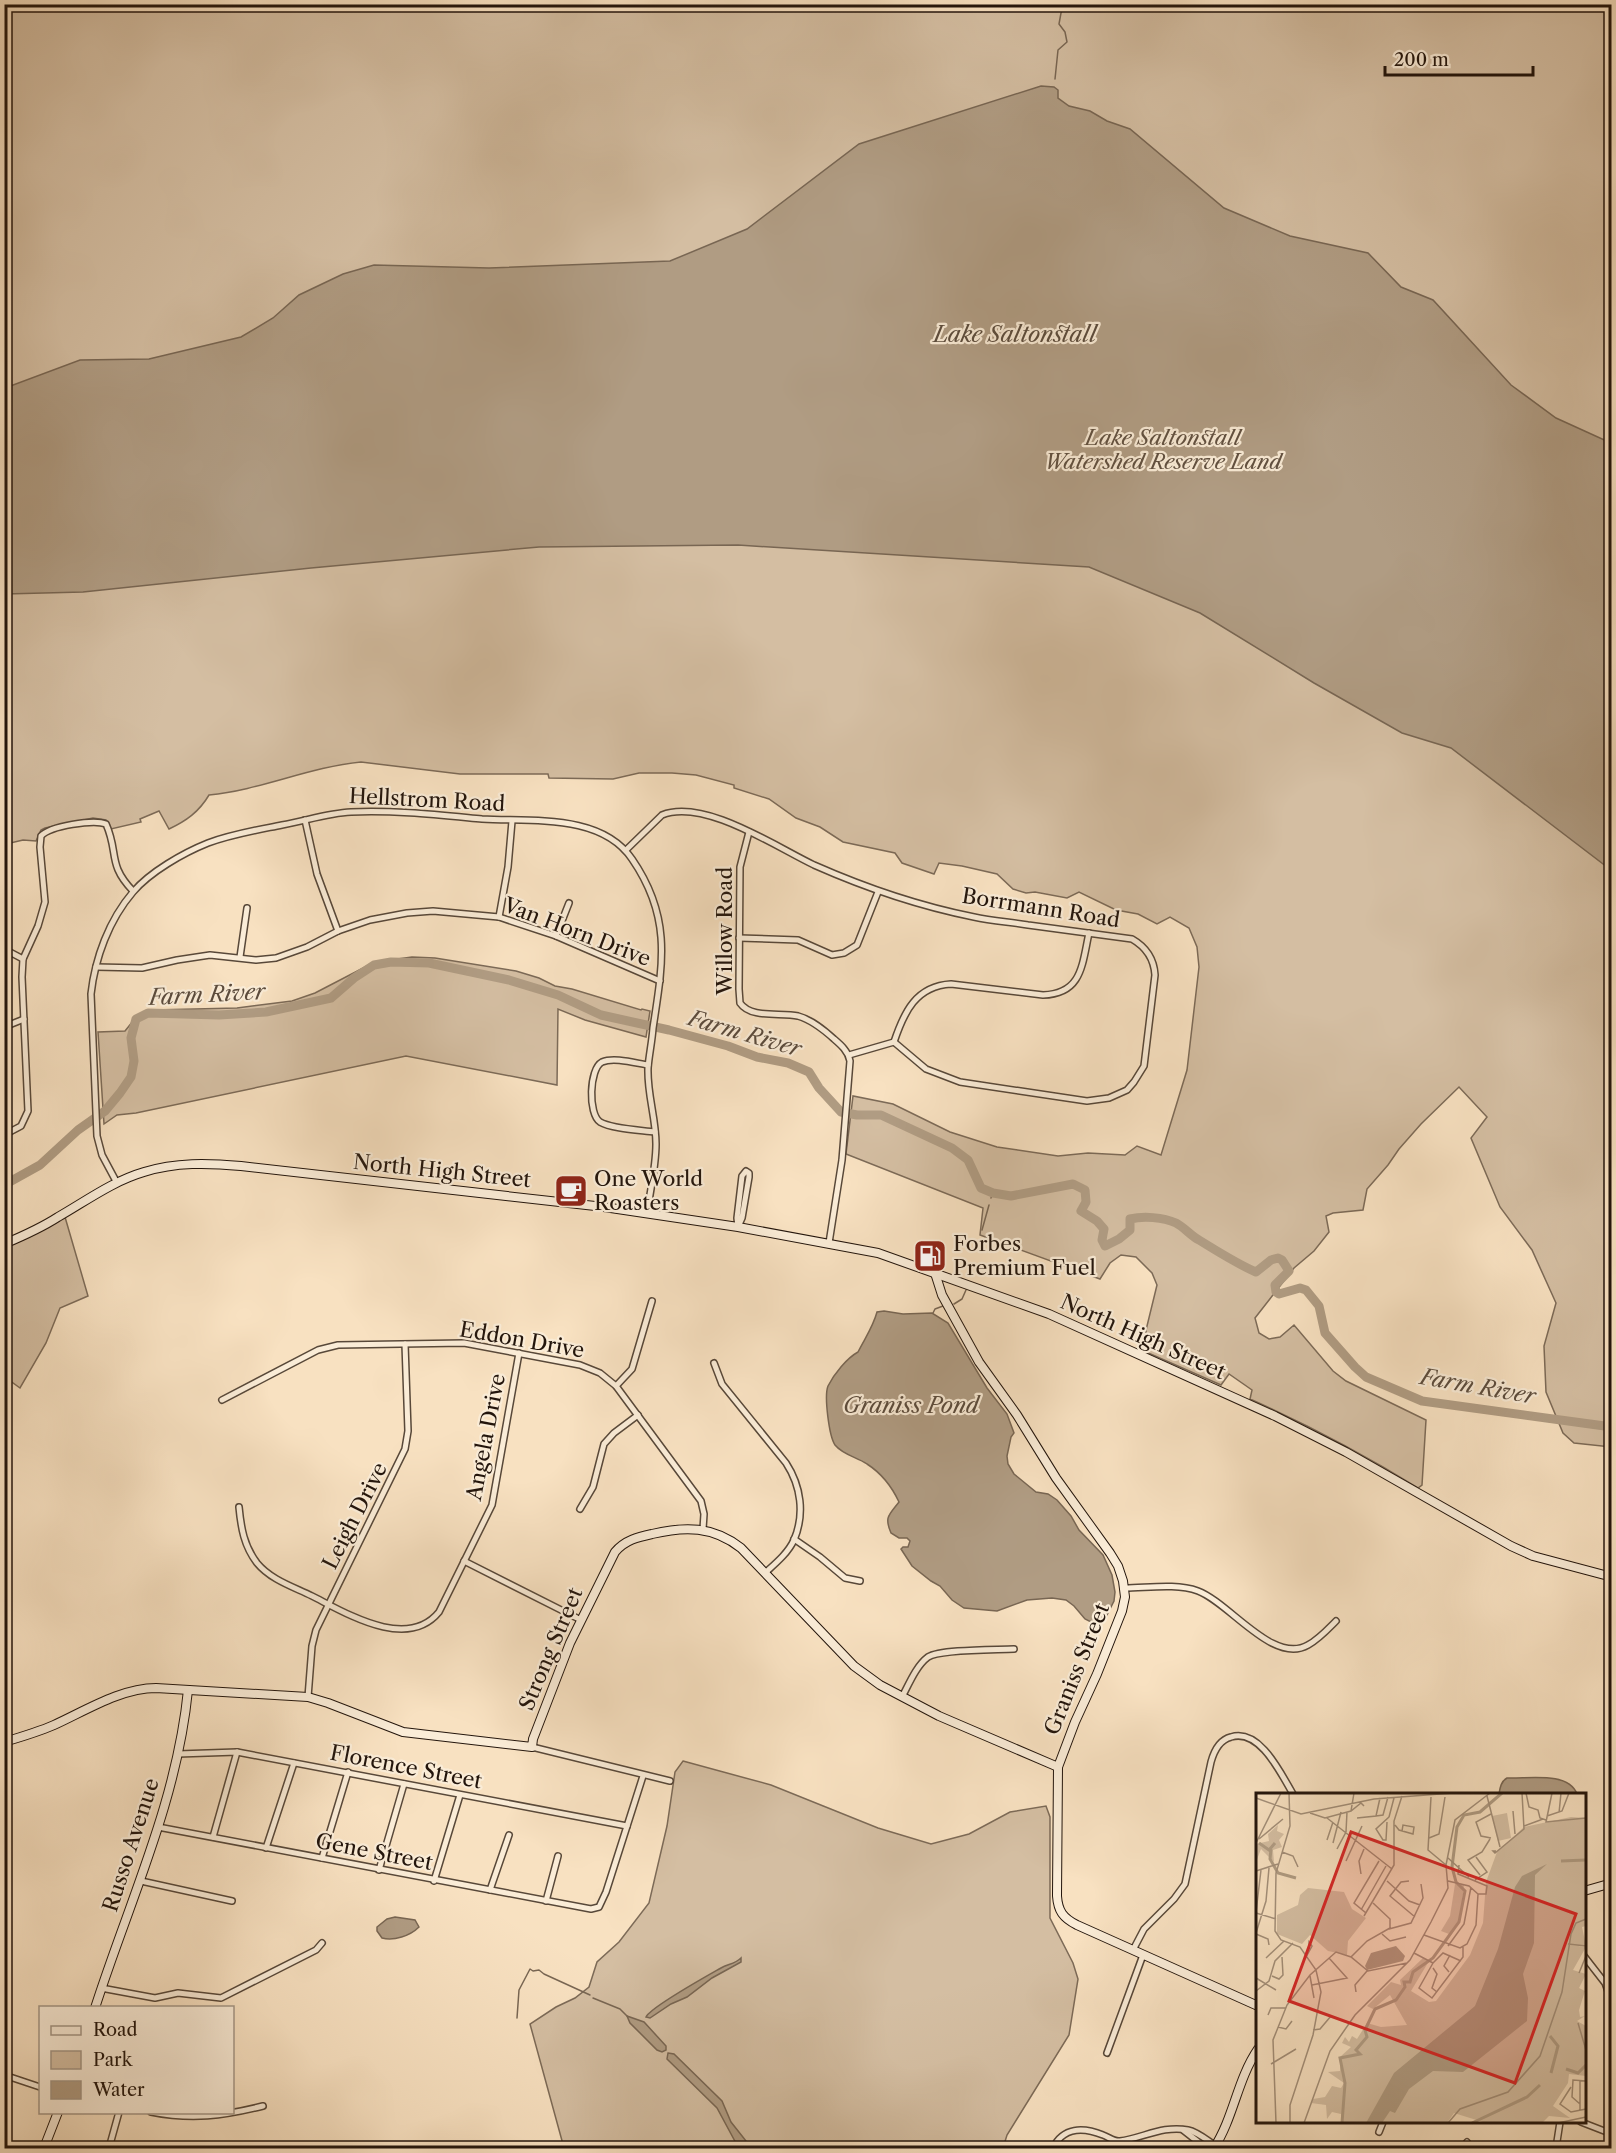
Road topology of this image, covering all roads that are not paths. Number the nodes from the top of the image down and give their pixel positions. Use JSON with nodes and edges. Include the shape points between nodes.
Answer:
{"nodes":[{"id":1,"x":305,"y":820,"type":"junction"},
{"id":2,"x":512,"y":821,"type":"junction"},
{"id":3,"x":749,"y":832,"type":"junction"},
{"id":4,"x":626,"y":850,"type":"junction"},
{"id":5,"x":134,"y":891,"type":"junction"},
{"id":6,"x":878,"y":892,"type":"junction"},
{"id":7,"x":569,"y":903,"type":"dead end"},
{"id":8,"x":246,"y":908,"type":"dead end"},
{"id":9,"x":499,"y":917,"type":"junction"},
{"id":10,"x":338,"y":931,"type":"junction"},
{"id":11,"x":1089,"y":933,"type":"junction"},
{"id":12,"x":556,"y":936,"type":"junction"},
{"id":13,"x":739,"y":938,"type":"junction"},
{"id":14,"x":4,"y":950,"type":"edge"},
{"id":15,"x":240,"y":957,"type":"junction"},
{"id":16,"x":23,"y":959,"type":"junction"},
{"id":17,"x":96,"y":967,"type":"junction"},
{"id":18,"x":660,"y":981,"type":"junction"},
{"id":19,"x":24,"y":1019,"type":"junction"},
{"id":20,"x":4,"y":1027,"type":"edge"},
{"id":21,"x":894,"y":1042,"type":"junction"},
{"id":22,"x":849,"y":1056,"type":"junction"},
{"id":23,"x":648,"y":1065,"type":"junction"},
{"id":24,"x":655,"y":1132,"type":"junction"},
{"id":25,"x":4,"y":1135,"type":"edge"},
{"id":26,"x":117,"y":1183,"type":"junction"},
{"id":27,"x":646,"y":1214,"type":"junction"},
{"id":28,"x":738,"y":1227,"type":"junction"},
{"id":29,"x":829,"y":1243,"type":"junction"},
{"id":30,"x":4,"y":1244,"type":"edge"},
{"id":31,"x":935,"y":1273,"type":"junction"},
{"id":32,"x":652,"y":1301,"type":"dead end"},
{"id":33,"x":405,"y":1344,"type":"junction"},
{"id":34,"x":519,"y":1353,"type":"junction"},
{"id":35,"x":714,"y":1363,"type":"dead end"},
{"id":36,"x":616,"y":1386,"type":"junction"},
{"id":37,"x":222,"y":1400,"type":"dead end"},
{"id":38,"x":638,"y":1415,"type":"junction"},
{"id":39,"x":239,"y":1507,"type":"dead end"},
{"id":40,"x":580,"y":1509,"type":"dead end"},
{"id":41,"x":703,"y":1529,"type":"junction"},
{"id":42,"x":794,"y":1539,"type":"junction"},
{"id":43,"x":464,"y":1561,"type":"junction"},
{"id":44,"x":766,"y":1572,"type":"junction"},
{"id":45,"x":1611,"y":1577,"type":"edge"},
{"id":46,"x":860,"y":1581,"type":"dead end"},
{"id":47,"x":1125,"y":1588,"type":"junction"},
{"id":48,"x":329,"y":1604,"type":"junction"},
{"id":49,"x":580,"y":1620,"type":"junction"},
{"id":50,"x":1336,"y":1621,"type":"dead end"},
{"id":51,"x":1014,"y":1649,"type":"dead end"},
{"id":52,"x":188,"y":1690,"type":"junction"},
{"id":53,"x":308,"y":1697,"type":"junction"},
{"id":54,"x":902,"y":1697,"type":"junction"},
{"id":55,"x":4,"y":1742,"type":"edge"},
{"id":56,"x":532,"y":1747,"type":"junction"},
{"id":57,"x":237,"y":1752,"type":"junction"},
{"id":58,"x":178,"y":1754,"type":"junction"},
{"id":59,"x":294,"y":1763,"type":"junction"},
{"id":60,"x":1058,"y":1767,"type":"junction"},
{"id":61,"x":348,"y":1773,"type":"junction"},
{"id":62,"x":643,"y":1776,"type":"junction"},
{"id":63,"x":670,"y":1781,"type":"dead end"},
{"id":64,"x":404,"y":1784,"type":"junction"},
{"id":65,"x":1292,"y":1793,"type":"edge"},
{"id":66,"x":460,"y":1795,"type":"junction"},
{"id":67,"x":627,"y":1826,"type":"junction"},
{"id":68,"x":158,"y":1827,"type":"junction"},
{"id":69,"x":509,"y":1835,"type":"dead end"},
{"id":70,"x":213,"y":1838,"type":"junction"},
{"id":71,"x":266,"y":1848,"type":"junction"},
{"id":72,"x":558,"y":1856,"type":"dead end"},
{"id":73,"x":322,"y":1858,"type":"junction"},
{"id":74,"x":379,"y":1870,"type":"junction"},
{"id":75,"x":141,"y":1881,"type":"junction"},
{"id":76,"x":434,"y":1881,"type":"junction"},
{"id":77,"x":1611,"y":1883,"type":"edge"},
{"id":78,"x":490,"y":1890,"type":"junction"},
{"id":79,"x":1586,"y":1890,"type":"edge"},
{"id":80,"x":232,"y":1901,"type":"dead end"},
{"id":81,"x":546,"y":1901,"type":"junction"},
{"id":82,"x":322,"y":1943,"type":"dead end"},
{"id":83,"x":1133,"y":1950,"type":"junction"},
{"id":84,"x":1143,"y":1955,"type":"junction"},
{"id":85,"x":1586,"y":1959,"type":"edge"},
{"id":86,"x":101,"y":1988,"type":"junction"},
{"id":87,"x":1610,"y":1997,"type":"dead end"},
{"id":88,"x":95,"y":2006,"type":"edge"},
{"id":89,"x":1256,"y":2006,"type":"edge"},
{"id":90,"x":1256,"y":2051,"type":"edge"},
{"id":91,"x":1107,"y":2053,"type":"dead end"},
{"id":92,"x":4,"y":2075,"type":"edge"},
{"id":93,"x":39,"y":2087,"type":"edge"},
{"id":94,"x":263,"y":2106,"type":"dead end"},
{"id":95,"x":234,"y":2113,"type":"edge"},
{"id":96,"x":57,"y":2114,"type":"edge"},
{"id":97,"x":118,"y":2114,"type":"edge"},
{"id":98,"x":163,"y":2114,"type":"edge"},
{"id":99,"x":232,"y":2114,"type":"edge"},
{"id":100,"x":1382,"y":2123,"type":"edge"},
{"id":101,"x":1560,"y":2123,"type":"edge"},
{"id":102,"x":1586,"y":2123,"type":"edge"},
{"id":103,"x":1183,"y":2130,"type":"junction"},
{"id":104,"x":1379,"y":2132,"type":"dead end"},
{"id":105,"x":1611,"y":2134,"type":"edge"},
{"id":106,"x":1118,"y":2142,"type":"junction"},
{"id":107,"x":1467,"y":2142,"type":"dead end"},
{"id":108,"x":1215,"y":2147,"type":"edge"},
{"id":109,"x":44,"y":2148,"type":"edge"},
{"id":110,"x":109,"y":2148,"type":"edge"},
{"id":111,"x":1053,"y":2148,"type":"edge"},
{"id":112,"x":1113,"y":2148,"type":"edge"},
{"id":113,"x":1206,"y":2148,"type":"edge"},
{"id":114,"x":1462,"y":2148,"type":"edge"},
{"id":115,"x":1556,"y":2148,"type":"edge"}],
"edges":[{"from":1,"to":2,"type":"street","name":"Hellstrom Road","via":[[365,811]]},
{"from":1,"to":5,"type":"street","name":"Hellstrom Road","via":[[238,834],[200,847],[172,861]]},
{"from":1,"to":10,"type":"street","via":[[317,874]]},
{"from":2,"to":4,"type":"street","name":"Hellstrom Road","via":[[589,827]]},
{"from":2,"to":9,"type":"street"},
{"from":3,"to":4,"type":"street","name":"Borrmann Road","via":[[714,817],[675,811],[662,815]]},
{"from":3,"to":6,"type":"street","name":"Borrmann Road"},
{"from":3,"to":13,"type":"street","name":"Willow Road","via":[[740,867]]},
{"from":4,"to":18,"type":"street","name":"Hellstrom Road","via":[[655,903],[662,939]]},
{"from":5,"to":16,"type":"street","via":[[117,871],[104,823],[47,831],[41,836],[40,847],[45,902]]},
{"from":5,"to":17,"type":"street","name":"Hellstrom Road","via":[[111,927]]},
{"from":6,"to":11,"type":"street","name":"Borrmann Road","via":[[975,917]]},
{"from":6,"to":13,"type":"street","via":[[856,945],[844,953],[832,955],[798,940]]},
{"from":7,"to":12,"type":"street"},
{"from":8,"to":15,"type":"street"},
{"from":9,"to":10,"type":"street","name":"Van Horn Drive","via":[[433,911],[408,913]]},
{"from":9,"to":12,"type":"street","name":"Van Horn Drive"},
{"from":10,"to":15,"type":"street","name":"Van Horn Drive","via":[[276,958]]},
{"from":11,"to":21,"type":"street","via":[[1080,973],[1066,990],[1042,995],[938,985],[911,1005]]},
{"from":11,"to":21,"type":"street","name":"Borrmann Road","via":[[1132,939],[1146,949],[1155,969],[1144,1066],[1134,1082],[1118,1095],[1087,1101],[960,1082],[926,1069]]},
{"from":12,"to":18,"type":"street","name":"Van Horn Drive"},
{"from":13,"to":22,"type":"street","name":"Willow Road","via":[[739,998],[743,1007],[807,1019],[825,1030]]},
{"from":14,"to":16,"type":"street"},
{"from":15,"to":17,"type":"street","name":"Van Horn Drive","via":[[194,957],[142,968]]},
{"from":16,"to":19,"type":"street"},
{"from":17,"to":26,"type":"street","name":"Hellstrom Road","via":[[91,994],[97,1129],[102,1155]]},
{"from":18,"to":23,"type":"street","name":"Hellstrom Road"},
{"from":19,"to":20,"type":"street"},
{"from":19,"to":25,"type":"street","via":[[28,1111],[21,1126]]},
{"from":21,"to":22,"type":"street"},
{"from":22,"to":29,"type":"street","via":[[846,1125]]},
{"from":23,"to":24,"type":"street","name":"Hellstrom Road"},
{"from":23,"to":24,"type":"street","via":[[611,1060],[599,1064],[592,1080],[592,1107],[594,1116],[602,1123]]},
{"from":24,"to":27,"type":"street","name":"Hellstrom Road"},
{"from":26,"to":27,"type":"street","name":"North High Street","via":[[162,1167],[208,1164]]},
{"from":26,"to":30,"type":"street","name":"North High Street"},
{"from":27,"to":28,"type":"street","name":"North High Street"},
{"from":28,"to":28,"type":"street","via":[[749,1177],[746,1171],[742,1176]]},
{"from":28,"to":29,"type":"street","name":"North High Street"},
{"from":29,"to":31,"type":"street","name":"North High Street","via":[[878,1253]]},
{"from":31,"to":45,"type":"street","name":"North High Street","via":[[1049,1314],[1275,1416],[1510,1546]]},
{"from":31,"to":47,"type":"street","name":"Graniss Street","via":[[942,1295],[976,1356],[1110,1553]]},
{"from":32,"to":36,"type":"street","via":[[632,1369]]},
{"from":33,"to":34,"type":"street","name":"Eddon Drive","via":[[465,1343]]},
{"from":33,"to":37,"type":"street","name":"Eddon Drive","via":[[325,1347]]},
{"from":33,"to":48,"type":"street","name":"Leigh Drive","via":[[405,1449]]},
{"from":34,"to":36,"type":"street","name":"Eddon Drive","via":[[580,1365],[600,1373]]},
{"from":34,"to":43,"type":"street","name":"Angela Drive","via":[[492,1505]]},
{"from":35,"to":42,"type":"street","via":[[722,1384],[794,1476],[801,1509]]},
{"from":36,"to":38,"type":"street","name":"Eddon Drive"},
{"from":38,"to":40,"type":"street","via":[[604,1444],[593,1487]]},
{"from":38,"to":41,"type":"street","name":"Eddon Drive","via":[[701,1501]]},
{"from":39,"to":48,"type":"street","name":"Angela Drive","via":[[244,1539],[261,1567],[271,1576]]},
{"from":41,"to":44,"type":"street","name":"Strong Street","via":[[735,1543]]},
{"from":41,"to":49,"type":"street","name":"Strong Street","via":[[660,1532],[620,1546]]},
{"from":42,"to":44,"type":"street"},
{"from":42,"to":46,"type":"street","via":[[844,1578]]},
{"from":43,"to":48,"type":"street","name":"Angela Drive","via":[[439,1612],[418,1627],[370,1624]]},
{"from":43,"to":49,"type":"street"},
{"from":44,"to":54,"type":"street","name":"Strong Street","via":[[860,1672]]},
{"from":47,"to":50,"type":"street","via":[[1197,1590],[1284,1648],[1310,1644]]},
{"from":47,"to":60,"type":"street","name":"Graniss Street","via":[[1122,1611]]},
{"from":48,"to":53,"type":"street","name":"Leigh Drive","via":[[313,1638]]},
{"from":49,"to":56,"type":"street","name":"Strong Street"},
{"from":51,"to":54,"type":"street","via":[[932,1655],[919,1668]]},
{"from":52,"to":53,"type":"street"},
{"from":52,"to":55,"type":"street","via":[[136,1691]]},
{"from":52,"to":58,"type":"street","name":"Russo Avenue"},
{"from":53,"to":56,"type":"street","via":[[403,1732]]},
{"from":54,"to":60,"type":"street","name":"Strong Street","via":[[948,1721]]},
{"from":56,"to":62,"type":"street"},
{"from":57,"to":58,"type":"street","name":"Florence Street"},
{"from":57,"to":59,"type":"street","name":"Florence Street"},
{"from":57,"to":70,"type":"street"},
{"from":58,"to":68,"type":"street","name":"Russo Avenue"},
{"from":59,"to":61,"type":"street","name":"Florence Street"},
{"from":59,"to":71,"type":"street"},
{"from":60,"to":83,"type":"street","name":"Graniss Street","via":[[1060,1911],[1070,1922]]},
{"from":61,"to":64,"type":"street","name":"Florence Street"},
{"from":61,"to":73,"type":"street"},
{"from":62,"to":63,"type":"street"},
{"from":62,"to":67,"type":"street"},
{"from":64,"to":66,"type":"street","name":"Florence Street"},
{"from":64,"to":74,"type":"street"},
{"from":65,"to":83,"type":"street","via":[[1255,1740],[1234,1736],[1222,1742],[1211,1762],[1185,1884],[1144,1929]]},
{"from":66,"to":67,"type":"street","name":"Florence Street"},
{"from":66,"to":76,"type":"street"},
{"from":67,"to":81,"type":"street","name":"Gene Street","via":[[602,1902],[594,1909],[582,1909]]},
{"from":68,"to":70,"type":"street","name":"Gene Street"},
{"from":68,"to":75,"type":"street","name":"Russo Avenue"},
{"from":69,"to":78,"type":"street"},
{"from":70,"to":71,"type":"street","name":"Gene Street"},
{"from":71,"to":73,"type":"street","name":"Gene Street"},
{"from":72,"to":81,"type":"street"},
{"from":73,"to":74,"type":"street","name":"Gene Street"},
{"from":74,"to":76,"type":"street","name":"Gene Street"},
{"from":75,"to":80,"type":"street"},
{"from":75,"to":86,"type":"street","name":"Russo Avenue"},
{"from":76,"to":78,"type":"street","name":"Gene Street"},
{"from":77,"to":79,"type":"street"},
{"from":78,"to":81,"type":"street","name":"Gene Street"},
{"from":82,"to":86,"type":"street","via":[[316,1950],[221,1998],[178,1993],[155,1998]]},
{"from":83,"to":84,"type":"street","name":"Graniss Street"},
{"from":84,"to":89,"type":"street","name":"Graniss Street"},
{"from":84,"to":91,"type":"street"},
{"from":85,"to":87,"type":"street","via":[[1605,1983]]},
{"from":86,"to":88,"type":"street","name":"Russo Avenue"},
{"from":90,"to":108,"type":"street"},
{"from":92,"to":93,"type":"street"},
{"from":94,"to":95,"type":"street"},
{"from":96,"to":109,"type":"street"},
{"from":97,"to":110,"type":"street"},
{"from":98,"to":99,"type":"street","via":[[186,2118]]},
{"from":100,"to":104,"type":"street"},
{"from":101,"to":115,"type":"street"},
{"from":102,"to":105,"type":"street"},
{"from":103,"to":106,"type":"street","via":[[1164,2129]]},
{"from":103,"to":108,"type":"street"},
{"from":103,"to":113,"type":"street"},
{"from":106,"to":111,"type":"street","via":[[1081,2129],[1058,2138]]},
{"from":106,"to":112,"type":"street"},
{"from":107,"to":114,"type":"street"}]}
